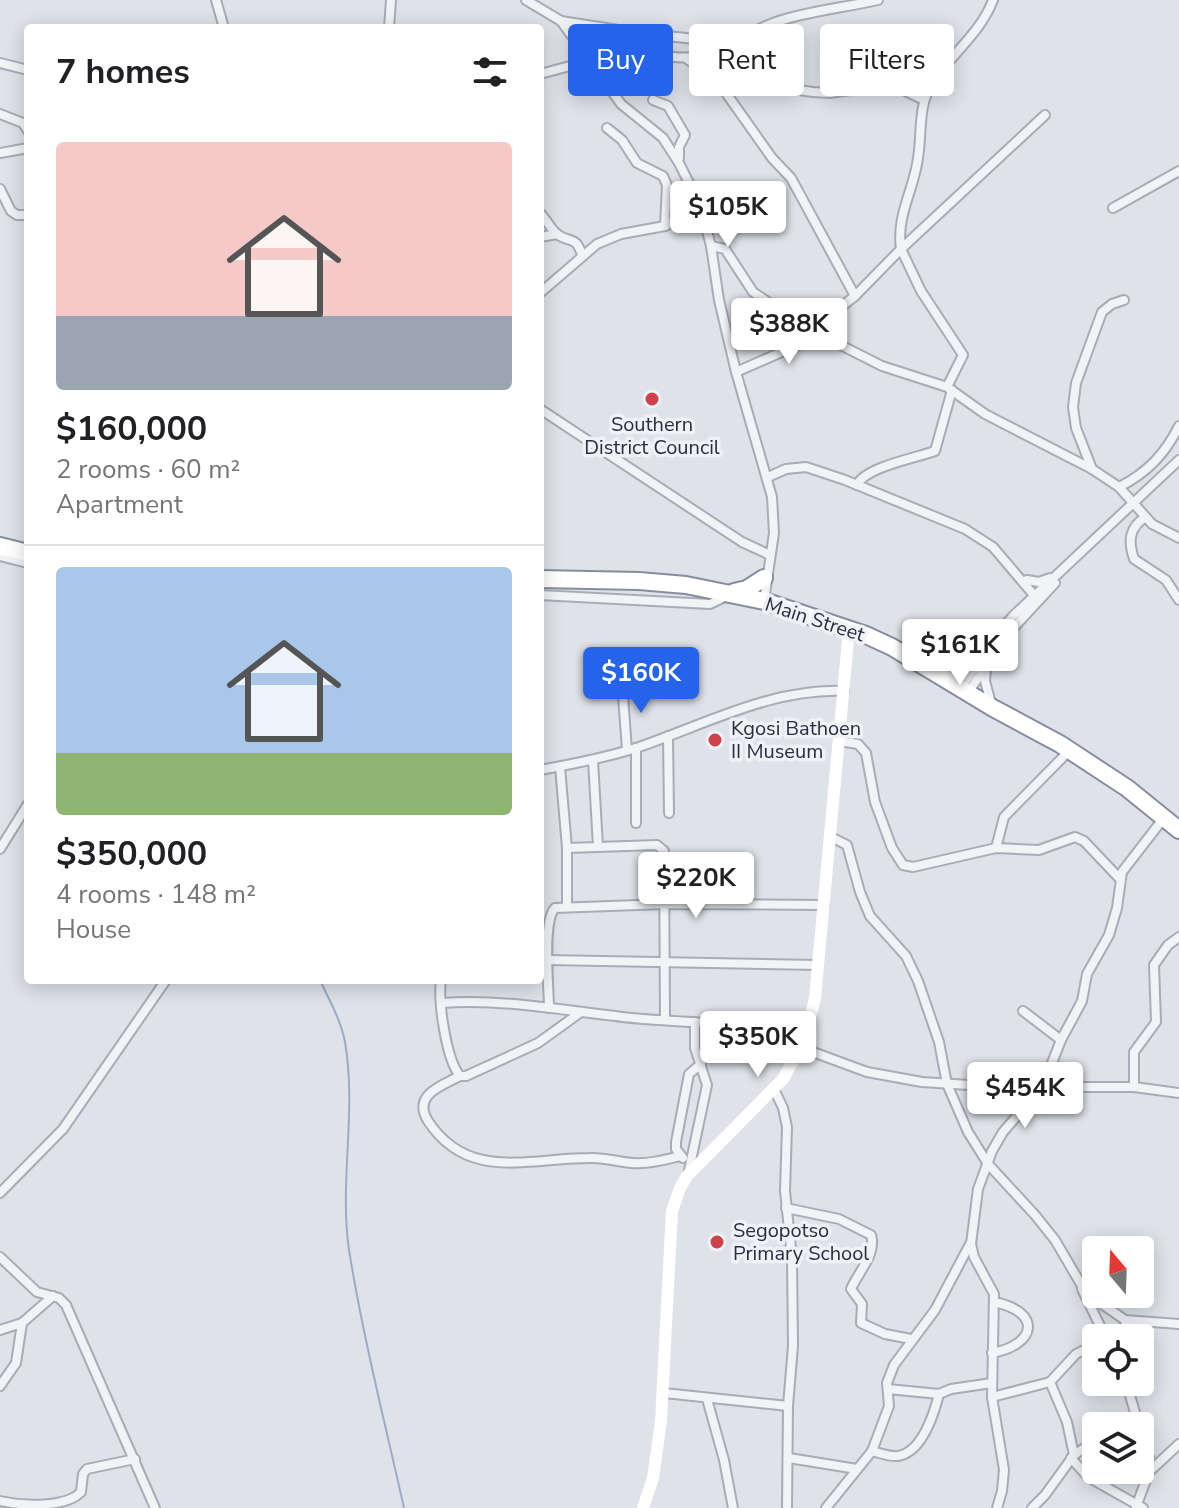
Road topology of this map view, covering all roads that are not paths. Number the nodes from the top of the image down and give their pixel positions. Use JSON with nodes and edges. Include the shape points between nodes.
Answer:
{"nodes":[{"id":1,"x":216,"y":0,"type":"edge"},
{"id":2,"x":391,"y":0,"type":"edge"},
{"id":3,"x":878,"y":0,"type":"edge"},
{"id":4,"x":993,"y":0,"type":"edge"},
{"id":5,"x":531,"y":1,"type":"edge"},
{"id":6,"x":561,"y":21,"type":"junction"},
{"id":7,"x":222,"y":24,"type":"edge"},
{"id":8,"x":389,"y":24,"type":"edge"},
{"id":9,"x":580,"y":24,"type":"edge"},
{"id":10,"x":771,"y":24,"type":"edge"},
{"id":11,"x":568,"y":31,"type":"edge"},
{"id":12,"x":673,"y":56,"type":"edge"},
{"id":13,"x":685,"y":58,"type":"junction"},
{"id":14,"x":689,"y":58,"type":"edge"},
{"id":15,"x":689,"y":61,"type":"edge"},
{"id":16,"x":0,"y":63,"type":"edge"},
{"id":17,"x":568,"y":67,"type":"edge"},
{"id":18,"x":24,"y":69,"type":"edge"},
{"id":19,"x":544,"y":73,"type":"edge"},
{"id":20,"x":804,"y":91,"type":"edge"},
{"id":21,"x":615,"y":96,"type":"edge"},
{"id":22,"x":729,"y":96,"type":"edge"},
{"id":23,"x":653,"y":100,"type":"dead end"},
{"id":24,"x":924,"y":100,"type":"junction"},
{"id":25,"x":0,"y":114,"type":"edge"},
{"id":26,"x":1045,"y":115,"type":"dead end"},
{"id":27,"x":24,"y":125,"type":"edge"},
{"id":28,"x":607,"y":128,"type":"dead end"},
{"id":29,"x":24,"y":149,"type":"edge"},
{"id":30,"x":0,"y":153,"type":"edge"},
{"id":31,"x":679,"y":163,"type":"junction"},
{"id":32,"x":1179,"y":171,"type":"edge"},
{"id":33,"x":0,"y":189,"type":"edge"},
{"id":34,"x":700,"y":205,"type":"junction"},
{"id":35,"x":1113,"y":208,"type":"dead end"},
{"id":36,"x":24,"y":215,"type":"edge"},
{"id":37,"x":544,"y":218,"type":"edge"},
{"id":38,"x":665,"y":226,"type":"junction"},
{"id":39,"x":557,"y":234,"type":"junction"},
{"id":40,"x":544,"y":236,"type":"edge"},
{"id":41,"x":711,"y":246,"type":"junction"},
{"id":42,"x":901,"y":249,"type":"junction"},
{"id":43,"x":582,"y":255,"type":"junction"},
{"id":44,"x":544,"y":289,"type":"edge"},
{"id":45,"x":855,"y":296,"type":"junction"},
{"id":46,"x":1124,"y":300,"type":"dead end"},
{"id":47,"x":814,"y":332,"type":"junction"},
{"id":48,"x":736,"y":372,"type":"junction"},
{"id":49,"x":950,"y":389,"type":"junction"},
{"id":50,"x":544,"y":412,"type":"edge"},
{"id":51,"x":1179,"y":426,"type":"edge"},
{"id":52,"x":1179,"y":460,"type":"edge"},
{"id":53,"x":1092,"y":469,"type":"junction"},
{"id":54,"x":768,"y":477,"type":"junction"},
{"id":55,"x":857,"y":485,"type":"junction"},
{"id":56,"x":1119,"y":487,"type":"junction"},
{"id":57,"x":1134,"y":502,"type":"junction"},
{"id":58,"x":1146,"y":517,"type":"junction"},
{"id":59,"x":1113,"y":522,"type":"junction"},
{"id":60,"x":1179,"y":538,"type":"edge"},
{"id":61,"x":0,"y":546,"type":"edge"},
{"id":62,"x":24,"y":552,"type":"edge"},
{"id":63,"x":770,"y":555,"type":"junction"},
{"id":64,"x":0,"y":556,"type":"edge"},
{"id":65,"x":24,"y":562,"type":"edge"},
{"id":66,"x":1057,"y":574,"type":"junction"},
{"id":67,"x":765,"y":578,"type":"junction"},
{"id":68,"x":544,"y":579,"type":"edge"},
{"id":69,"x":1024,"y":581,"type":"junction"},
{"id":70,"x":691,"y":586,"type":"junction"},
{"id":71,"x":728,"y":593,"type":"junction"},
{"id":72,"x":544,"y":595,"type":"edge"},
{"id":73,"x":1038,"y":595,"type":"junction"},
{"id":74,"x":759,"y":600,"type":"junction"},
{"id":75,"x":1179,"y":600,"type":"edge"},
{"id":76,"x":687,"y":603,"type":"junction"},
{"id":77,"x":784,"y":607,"type":"junction"},
{"id":78,"x":1017,"y":612,"type":"junction"},
{"id":79,"x":849,"y":629,"type":"junction"},
{"id":80,"x":981,"y":666,"type":"junction"},
{"id":81,"x":934,"y":671,"type":"junction"},
{"id":82,"x":622,"y":682,"type":"dead end"},
{"id":83,"x":844,"y":691,"type":"junction"},
{"id":84,"x":964,"y":691,"type":"junction"},
{"id":85,"x":993,"y":708,"type":"junction"},
{"id":86,"x":668,"y":736,"type":"junction"},
{"id":87,"x":839,"y":741,"type":"junction"},
{"id":88,"x":632,"y":749,"type":"junction"},
{"id":89,"x":1069,"y":750,"type":"junction"},
{"id":90,"x":593,"y":760,"type":"junction"},
{"id":91,"x":560,"y":767,"type":"junction"},
{"id":92,"x":544,"y":769,"type":"edge"},
{"id":93,"x":24,"y":810,"type":"edge"},
{"id":94,"x":669,"y":813,"type":"dead end"},
{"id":95,"x":636,"y":823,"type":"dead end"},
{"id":96,"x":1174,"y":824,"type":"edge"},
{"id":97,"x":831,"y":837,"type":"junction"},
{"id":98,"x":598,"y":847,"type":"junction"},
{"id":99,"x":567,"y":848,"type":"junction"},
{"id":100,"x":996,"y":848,"type":"junction"},
{"id":101,"x":0,"y":849,"type":"edge"},
{"id":102,"x":1120,"y":879,"type":"junction"},
{"id":103,"x":665,"y":904,"type":"junction"},
{"id":104,"x":824,"y":905,"type":"junction"},
{"id":105,"x":567,"y":907,"type":"junction"},
{"id":106,"x":1179,"y":937,"type":"edge"},
{"id":107,"x":548,"y":960,"type":"junction"},
{"id":108,"x":665,"y":961,"type":"junction"},
{"id":109,"x":818,"y":965,"type":"junction"},
{"id":110,"x":163,"y":984,"type":"edge"},
{"id":111,"x":441,"y":984,"type":"edge"},
{"id":112,"x":442,"y":1003,"type":"junction"},
{"id":113,"x":549,"y":1008,"type":"junction"},
{"id":114,"x":1023,"y":1011,"type":"dead end"},
{"id":115,"x":581,"y":1012,"type":"junction"},
{"id":116,"x":665,"y":1020,"type":"junction"},
{"id":117,"x":695,"y":1022,"type":"junction"},
{"id":118,"x":807,"y":1031,"type":"junction"},
{"id":119,"x":1061,"y":1040,"type":"junction"},
{"id":120,"x":802,"y":1048,"type":"junction"},
{"id":121,"x":701,"y":1064,"type":"junction"},
{"id":122,"x":460,"y":1076,"type":"junction"},
{"id":123,"x":947,"y":1084,"type":"junction"},
{"id":124,"x":1043,"y":1086,"type":"junction"},
{"id":125,"x":1134,"y":1087,"type":"junction"},
{"id":126,"x":774,"y":1089,"type":"junction"},
{"id":127,"x":1179,"y":1093,"type":"edge"},
{"id":128,"x":680,"y":1156,"type":"junction"},
{"id":129,"x":988,"y":1164,"type":"junction"},
{"id":130,"x":688,"y":1170,"type":"junction"},
{"id":131,"x":0,"y":1193,"type":"edge"},
{"id":132,"x":786,"y":1208,"type":"junction"},
{"id":133,"x":971,"y":1244,"type":"junction"},
{"id":134,"x":0,"y":1257,"type":"edge"},
{"id":135,"x":8,"y":1264,"type":"junction"},
{"id":136,"x":0,"y":1273,"type":"edge"},
{"id":137,"x":1079,"y":1281,"type":"junction"},
{"id":138,"x":53,"y":1296,"type":"junction"},
{"id":139,"x":994,"y":1302,"type":"junction"},
{"id":140,"x":1129,"y":1321,"type":"junction"},
{"id":141,"x":22,"y":1323,"type":"junction"},
{"id":142,"x":1099,"y":1324,"type":"edge"},
{"id":143,"x":1126,"y":1324,"type":"edge"},
{"id":144,"x":1179,"y":1324,"type":"edge"},
{"id":145,"x":0,"y":1330,"type":"edge"},
{"id":146,"x":18,"y":1336,"type":"junction"},
{"id":147,"x":911,"y":1339,"type":"junction"},
{"id":148,"x":1082,"y":1351,"type":"edge"},
{"id":149,"x":992,"y":1353,"type":"junction"},
{"id":150,"x":1050,"y":1382,"type":"junction"},
{"id":151,"x":992,"y":1383,"type":"junction"},
{"id":152,"x":0,"y":1386,"type":"edge"},
{"id":153,"x":888,"y":1389,"type":"junction"},
{"id":154,"x":664,"y":1393,"type":"junction"},
{"id":155,"x":939,"y":1394,"type":"junction"},
{"id":156,"x":992,"y":1397,"type":"junction"},
{"id":157,"x":707,"y":1399,"type":"junction"},
{"id":158,"x":788,"y":1406,"type":"junction"},
{"id":159,"x":1179,"y":1444,"type":"edge"},
{"id":160,"x":1082,"y":1449,"type":"edge"},
{"id":161,"x":872,"y":1451,"type":"junction"},
{"id":162,"x":1072,"y":1456,"type":"junction"},
{"id":163,"x":789,"y":1458,"type":"junction"},
{"id":164,"x":135,"y":1459,"type":"junction"},
{"id":165,"x":1154,"y":1467,"type":"edge"},
{"id":166,"x":857,"y":1469,"type":"junction"},
{"id":167,"x":1145,"y":1484,"type":"edge"},
{"id":168,"x":0,"y":1501,"type":"edge"},
{"id":169,"x":35,"y":1506,"type":"edge"},
{"id":170,"x":152,"y":1506,"type":"edge"},
{"id":171,"x":1138,"y":1506,"type":"edge"},
{"id":172,"x":643,"y":1508,"type":"edge"},
{"id":173,"x":733,"y":1508,"type":"edge"},
{"id":174,"x":787,"y":1508,"type":"edge"},
{"id":175,"x":826,"y":1508,"type":"edge"},
{"id":176,"x":997,"y":1508,"type":"edge"},
{"id":177,"x":1032,"y":1508,"type":"edge"}],
"edges":[{"from":1,"to":7,"type":"street"},
{"from":2,"to":8,"type":"street"},
{"from":3,"to":10,"type":"street"},
{"from":4,"to":24,"type":"street"},
{"from":5,"to":6,"type":"street"},
{"from":6,"to":9,"type":"street"},
{"from":6,"to":11,"type":"street"},
{"from":12,"to":13,"type":"street"},
{"from":13,"to":14,"type":"street"},
{"from":13,"to":15,"type":"street"},
{"from":16,"to":18,"type":"street"},
{"from":17,"to":19,"type":"street"},
{"from":20,"to":24,"type":"street","via":[[830,93],[891,84]]},
{"from":21,"to":31,"type":"street","via":[[663,138]]},
{"from":22,"to":45,"type":"street","via":[[791,178]]},
{"from":23,"to":31,"type":"street","via":[[668,106],[685,135]]},
{"from":24,"to":42,"type":"street","via":[[918,161],[899,222]]},
{"from":25,"to":27,"type":"street"},
{"from":26,"to":42,"type":"street"},
{"from":28,"to":38,"type":"street","via":[[637,163],[663,176]]},
{"from":29,"to":30,"type":"street"},
{"from":31,"to":34,"type":"street"},
{"from":32,"to":35,"type":"street"},
{"from":33,"to":36,"type":"street","via":[[11,211]]},
{"from":34,"to":38,"type":"street"},
{"from":34,"to":41,"type":"street"},
{"from":37,"to":39,"type":"street"},
{"from":38,"to":43,"type":"street","via":[[621,234]]},
{"from":39,"to":40,"type":"street"},
{"from":39,"to":43,"type":"street","via":[[569,237]]},
{"from":41,"to":47,"type":"street","via":[[725,249],[753,292]]},
{"from":41,"to":48,"type":"street"},
{"from":42,"to":45,"type":"street"},
{"from":42,"to":49,"type":"street","via":[[921,291],[963,354]]},
{"from":43,"to":44,"type":"street"},
{"from":45,"to":47,"type":"street"},
{"from":46,"to":53,"type":"street","via":[[1102,312],[1076,383],[1073,416]]},
{"from":47,"to":48,"type":"street","via":[[807,342]]},
{"from":47,"to":49,"type":"street","via":[[882,366]]},
{"from":48,"to":54,"type":"street"},
{"from":49,"to":53,"type":"street","via":[[985,414]]},
{"from":49,"to":55,"type":"street","via":[[935,451],[872,472]]},
{"from":50,"to":63,"type":"street","via":[[742,542]]},
{"from":51,"to":56,"type":"street","via":[[1153,464]]},
{"from":52,"to":57,"type":"street"},
{"from":53,"to":56,"type":"street"},
{"from":54,"to":55,"type":"street","via":[[799,467]]},
{"from":54,"to":63,"type":"street","via":[[774,517]]},
{"from":55,"to":69,"type":"street","via":[[976,535]]},
{"from":56,"to":57,"type":"street"},
{"from":57,"to":58,"type":"street"},
{"from":57,"to":59,"type":"street"},
{"from":58,"to":60,"type":"street"},
{"from":58,"to":75,"type":"street","via":[[1130,536],[1134,559],[1166,580]]},
{"from":59,"to":66,"type":"street"},
{"from":59,"to":73,"type":"street"},
{"from":61,"to":62,"type":"highway"},
{"from":63,"to":67,"type":"street"},
{"from":64,"to":65,"type":"street"},
{"from":66,"to":69,"type":"street"},
{"from":66,"to":73,"type":"street"},
{"from":67,"to":71,"type":"highway"},
{"from":67,"to":74,"type":"street"},
{"from":67,"to":77,"type":"highway"},
{"from":68,"to":70,"type":"highway","name":"Main Street"},
{"from":69,"to":73,"type":"street"},
{"from":69,"to":78,"type":"street"},
{"from":70,"to":71,"type":"highway","name":"Main Street"},
{"from":70,"to":76,"type":"highway","via":[[693,595]]},
{"from":71,"to":74,"type":"highway","name":"Main Street"},
{"from":71,"to":76,"type":"street","via":[[710,604]]},
{"from":72,"to":76,"type":"street"},
{"from":73,"to":78,"type":"street"},
{"from":73,"to":80,"type":"street"},
{"from":74,"to":77,"type":"highway","name":"Main Street"},
{"from":77,"to":79,"type":"highway","name":"Main Street"},
{"from":78,"to":80,"type":"street","via":[[995,637]]},
{"from":79,"to":81,"type":"highway","name":"Main Street"},
{"from":79,"to":83,"type":"street"},
{"from":80,"to":81,"type":"street"},
{"from":80,"to":84,"type":"street"},
{"from":80,"to":85,"type":"street"},
{"from":81,"to":84,"type":"highway","name":"Main Street"},
{"from":82,"to":88,"type":"street"},
{"from":83,"to":86,"type":"street","via":[[782,697]]},
{"from":83,"to":87,"type":"street"},
{"from":84,"to":85,"type":"highway","name":"Main Street"},
{"from":85,"to":89,"type":"highway","name":"Main Street"},
{"from":86,"to":88,"type":"street"},
{"from":86,"to":94,"type":"street"},
{"from":87,"to":97,"type":"street"},
{"from":87,"to":100,"type":"street","via":[[858,744],[866,753],[875,802],[903,865]]},
{"from":88,"to":90,"type":"street"},
{"from":88,"to":95,"type":"street"},
{"from":89,"to":96,"type":"highway","name":"Main Street"},
{"from":89,"to":100,"type":"street","via":[[1004,817]]},
{"from":90,"to":91,"type":"street"},
{"from":90,"to":98,"type":"street"},
{"from":91,"to":92,"type":"street"},
{"from":91,"to":99,"type":"street"},
{"from":93,"to":101,"type":"street"},
{"from":96,"to":102,"type":"street","via":[[1125,866]]},
{"from":97,"to":104,"type":"street"},
{"from":97,"to":123,"type":"street","via":[[847,845],[870,916],[906,956],[918,981]]},
{"from":98,"to":99,"type":"street"},
{"from":98,"to":103,"type":"street","via":[[659,846],[665,854]]},
{"from":99,"to":105,"type":"street"},
{"from":100,"to":102,"type":"street","via":[[1039,850],[1079,838]]},
{"from":102,"to":119,"type":"street","via":[[1109,935]]},
{"from":103,"to":104,"type":"street"},
{"from":103,"to":105,"type":"street"},
{"from":103,"to":108,"type":"street"},
{"from":104,"to":109,"type":"street"},
{"from":105,"to":107,"type":"street","via":[[551,913]]},
{"from":106,"to":125,"type":"street","via":[[1154,965],[1156,1022],[1134,1052]]},
{"from":107,"to":108,"type":"street"},
{"from":107,"to":113,"type":"street"},
{"from":108,"to":109,"type":"street"},
{"from":108,"to":116,"type":"street"},
{"from":109,"to":118,"type":"street"},
{"from":110,"to":131,"type":"street","via":[[63,1129]]},
{"from":111,"to":112,"type":"street"},
{"from":112,"to":113,"type":"street"},
{"from":112,"to":122,"type":"street","via":[[450,1054]]},
{"from":113,"to":115,"type":"street"},
{"from":114,"to":119,"type":"street"},
{"from":115,"to":116,"type":"street"},
{"from":115,"to":122,"type":"street","via":[[538,1043]]},
{"from":116,"to":117,"type":"street"},
{"from":117,"to":118,"type":"street"},
{"from":117,"to":121,"type":"street"},
{"from":118,"to":120,"type":"street"},
{"from":119,"to":124,"type":"street"},
{"from":120,"to":123,"type":"street","via":[[867,1072]]},
{"from":120,"to":126,"type":"street"},
{"from":121,"to":128,"type":"street","via":[[689,1074],[676,1142]]},
{"from":121,"to":130,"type":"street","via":[[707,1085]]},
{"from":122,"to":128,"type":"street","via":[[427,1094],[423,1113],[440,1139],[478,1160],[592,1157],[634,1163]]},
{"from":123,"to":124,"type":"street"},
{"from":123,"to":129,"type":"street"},
{"from":124,"to":125,"type":"street"},
{"from":124,"to":129,"type":"street","via":[[1003,1132]]},
{"from":125,"to":127,"type":"street"},
{"from":126,"to":130,"type":"street"},
{"from":126,"to":132,"type":"street","via":[[787,1127]]},
{"from":128,"to":130,"type":"street"},
{"from":129,"to":133,"type":"street","via":[[976,1198]]},
{"from":129,"to":137,"type":"street","via":[[1045,1228]]},
{"from":130,"to":154,"type":"street","via":[[672,1211]]},
{"from":132,"to":147,"type":"street","via":[[839,1219],[871,1235],[871,1252],[851,1289],[862,1304],[861,1323]]},
{"from":132,"to":158,"type":"street","via":[[793,1302]]},
{"from":133,"to":139,"type":"street"},
{"from":133,"to":147,"type":"street","via":[[935,1310]]},
{"from":134,"to":135,"type":"street"},
{"from":135,"to":136,"type":"street"},
{"from":135,"to":138,"type":"street","via":[[37,1292]]},
{"from":137,"to":140,"type":"street","via":[[1111,1312]]},
{"from":137,"to":142,"type":"street"},
{"from":138,"to":141,"type":"street"},
{"from":138,"to":164,"type":"street","via":[[71,1312]]},
{"from":139,"to":149,"type":"street"},
{"from":139,"to":149,"type":"street","via":[[1017,1308],[1029,1327],[1011,1347]]},
{"from":140,"to":143,"type":"street"},
{"from":140,"to":144,"type":"street"},
{"from":141,"to":145,"type":"street"},
{"from":141,"to":146,"type":"street"},
{"from":145,"to":146,"type":"street"},
{"from":146,"to":152,"type":"street","via":[[16,1363]]},
{"from":147,"to":153,"type":"street","via":[[888,1377]]},
{"from":148,"to":150,"type":"street"},
{"from":149,"to":151,"type":"street"},
{"from":150,"to":156,"type":"street"},
{"from":150,"to":162,"type":"street","via":[[1067,1422]]},
{"from":151,"to":155,"type":"street"},
{"from":151,"to":156,"type":"street"},
{"from":153,"to":155,"type":"street"},
{"from":153,"to":161,"type":"street","via":[[889,1406]]},
{"from":154,"to":157,"type":"street"},
{"from":154,"to":172,"type":"street","via":[[653,1478]]},
{"from":155,"to":161,"type":"street","via":[[929,1427],[913,1446],[897,1456]]},
{"from":156,"to":176,"type":"street","via":[[1004,1470]]},
{"from":157,"to":158,"type":"street"},
{"from":157,"to":173,"type":"street"},
{"from":158,"to":163,"type":"street"},
{"from":159,"to":165,"type":"street"},
{"from":160,"to":162,"type":"street"},
{"from":161,"to":166,"type":"street"},
{"from":162,"to":171,"type":"street","via":[[1088,1477]]},
{"from":162,"to":177,"type":"street"},
{"from":163,"to":166,"type":"street"},
{"from":163,"to":174,"type":"street"},
{"from":164,"to":169,"type":"street","via":[[87,1469],[81,1492],[72,1501]]},
{"from":164,"to":170,"type":"street"},
{"from":166,"to":175,"type":"street"},
{"from":167,"to":171,"type":"street"},
{"from":168,"to":169,"type":"street"}]}
